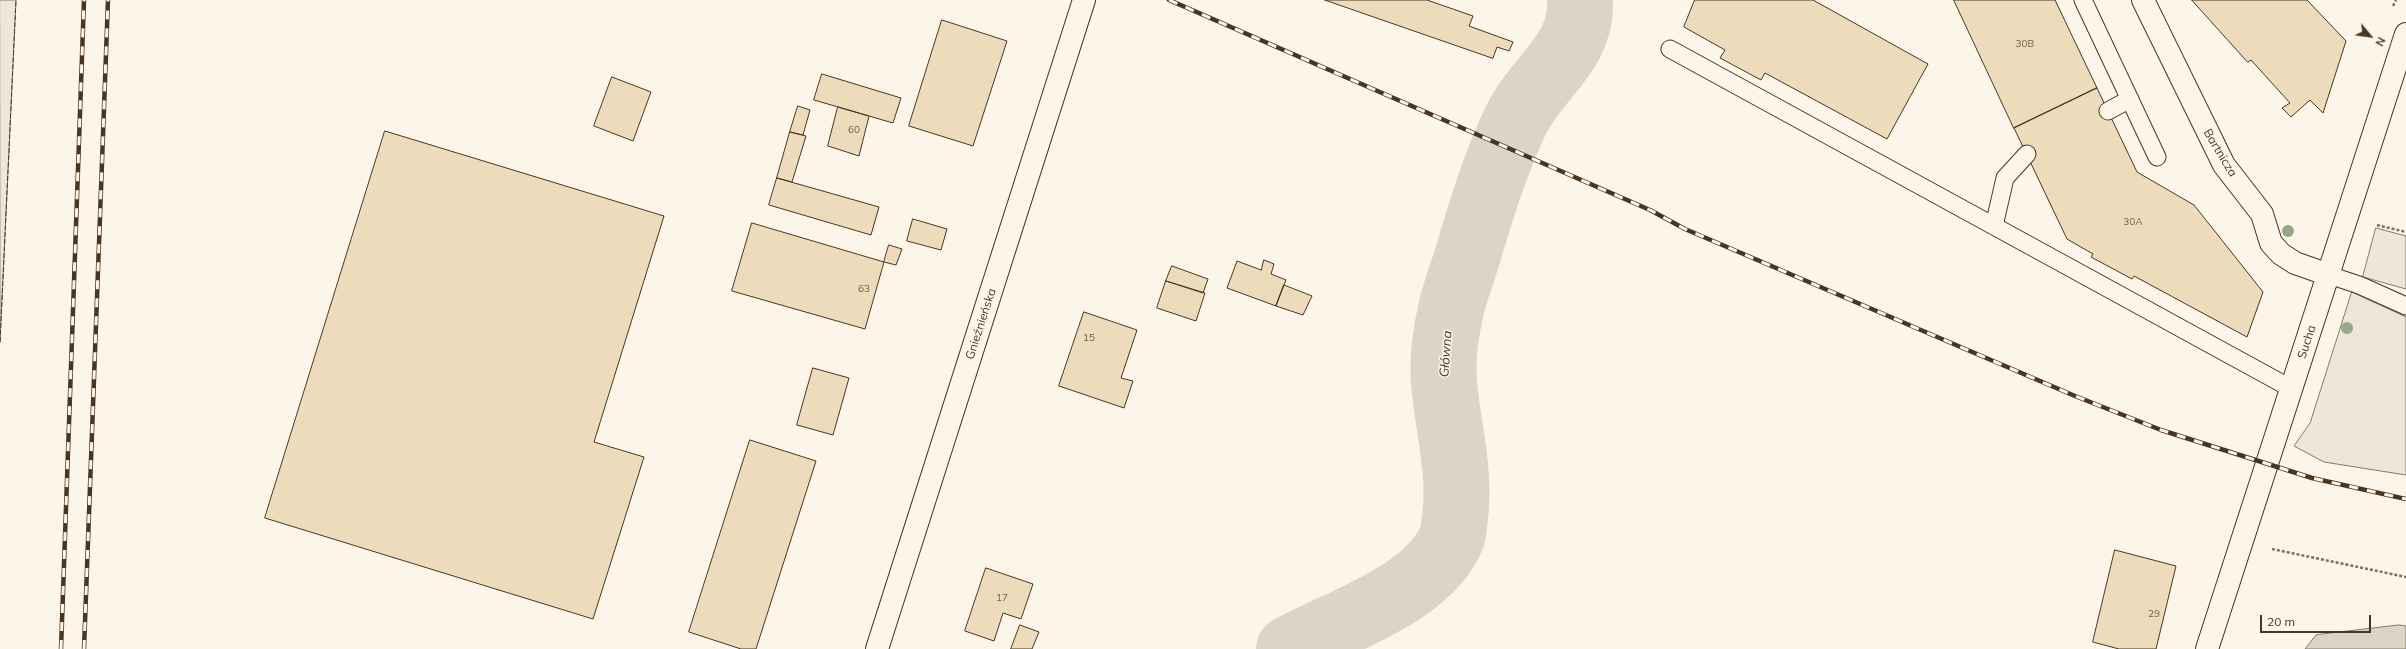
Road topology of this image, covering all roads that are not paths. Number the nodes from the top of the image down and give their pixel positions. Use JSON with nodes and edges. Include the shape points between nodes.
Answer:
{"nodes":[{"id":1,"x":1084,"y":0,"type":"edge"},
{"id":2,"x":2083,"y":0,"type":"edge"},
{"id":3,"x":2143,"y":0,"type":"edge"},
{"id":4,"x":2406,"y":34,"type":"edge"},
{"id":5,"x":1670,"y":49,"type":"dead end"},
{"id":6,"x":2130,"y":99,"type":"junction"},
{"id":7,"x":2108,"y":111,"type":"dead end"},
{"id":8,"x":2027,"y":154,"type":"dead end"},
{"id":9,"x":2157,"y":157,"type":"dead end"},
{"id":10,"x":1994,"y":226,"type":"junction"},
{"id":11,"x":2329,"y":275,"type":"junction"},
{"id":12,"x":2406,"y":306,"type":"edge"},
{"id":13,"x":2292,"y":389,"type":"junction"},
{"id":14,"x":877,"y":649,"type":"edge"},
{"id":15,"x":2207,"y":649,"type":"edge"}],
"edges":[{"from":1,"to":14,"type":"street","name":"Gnieźnieńska"},
{"from":2,"to":6,"type":"lane"},
{"from":3,"to":11,"type":"street","name":"Bartnicza","via":[[2224,165],[2262,214],[2271,243],[2281,254],[2295,263]]},
{"from":4,"to":11,"type":"street","name":"Sucha"},
{"from":5,"to":10,"type":"lane"},
{"from":6,"to":7,"type":"lane"},
{"from":6,"to":9,"type":"lane"},
{"from":8,"to":10,"type":"lane","via":[[2005,178]]},
{"from":10,"to":13,"type":"lane"},
{"from":11,"to":12,"type":"lane"},
{"from":11,"to":13,"type":"street","name":"Sucha"},
{"from":13,"to":15,"type":"street","name":"Sucha"}]}
